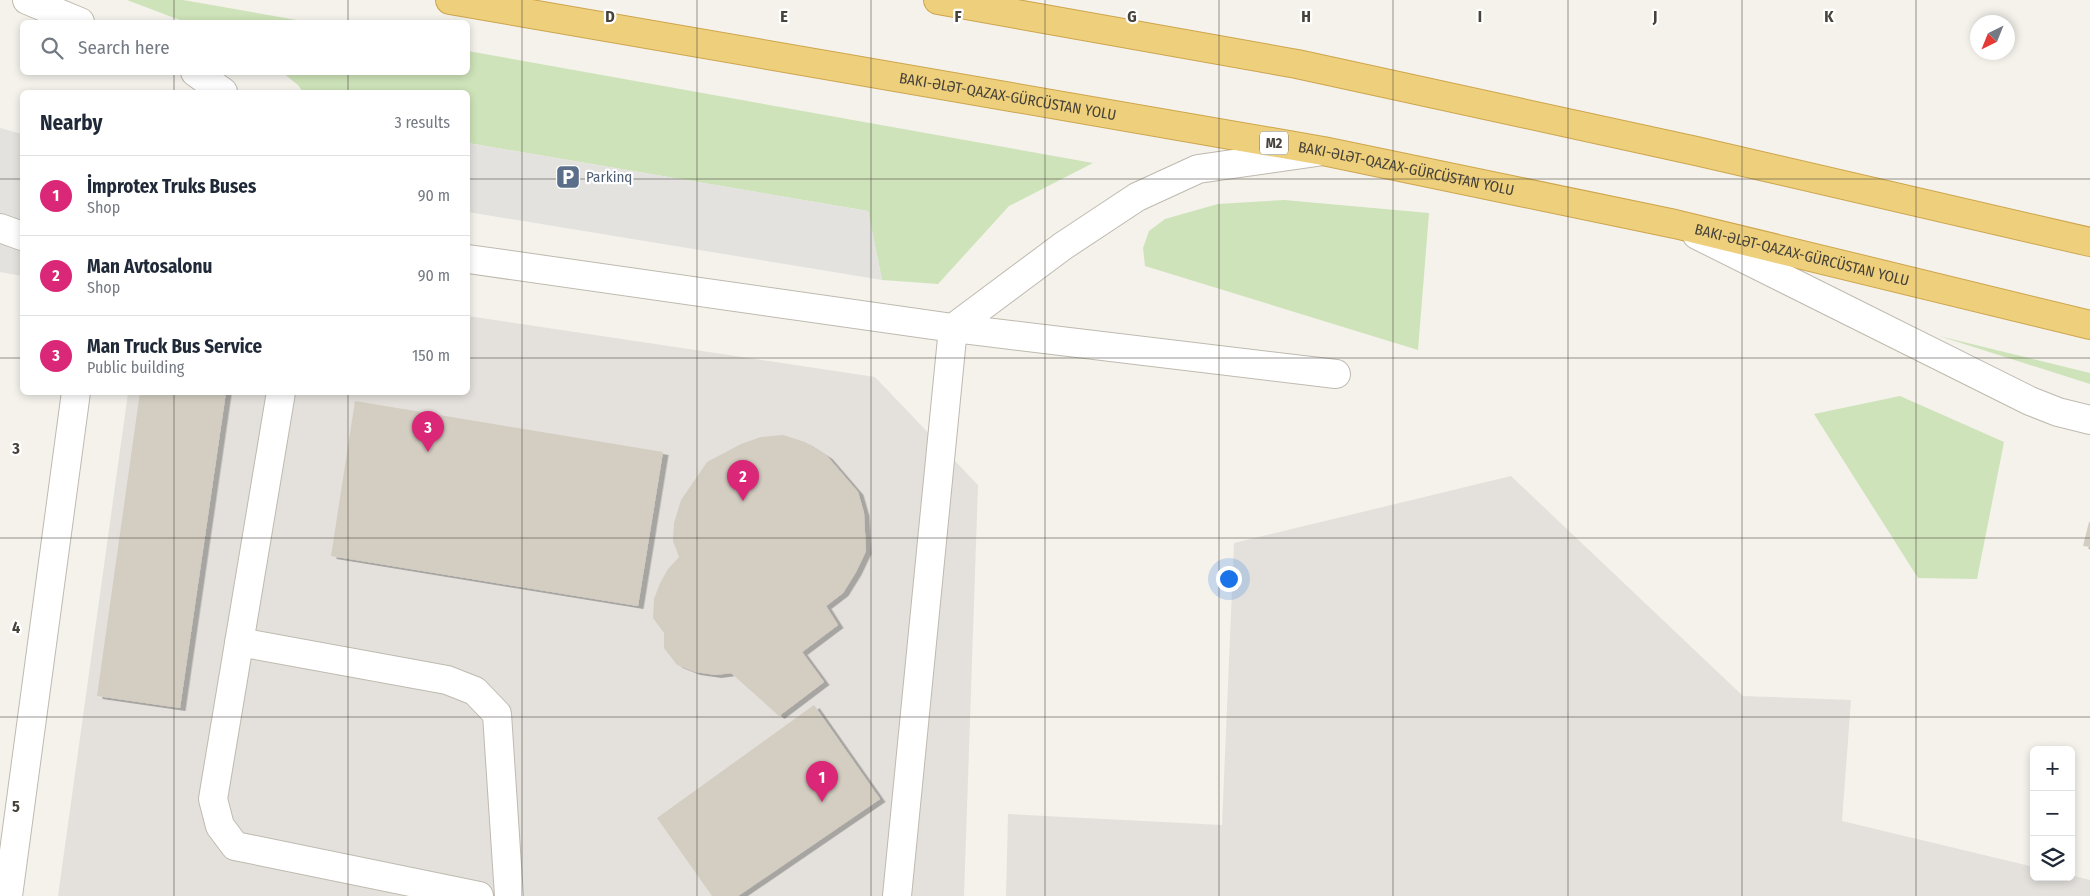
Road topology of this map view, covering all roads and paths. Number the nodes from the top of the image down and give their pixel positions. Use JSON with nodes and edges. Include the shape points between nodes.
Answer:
{"nodes":[{"id":1,"x":27,"y":0,"type":"edge"},
{"id":2,"x":450,"y":0,"type":"edge"},
{"id":3,"x":938,"y":0,"type":"edge"},
{"id":4,"x":75,"y":20,"type":"edge"},
{"id":5,"x":199,"y":75,"type":"edge"},
{"id":6,"x":220,"y":90,"type":"edge"},
{"id":7,"x":1323,"y":151,"type":"junction"},
{"id":8,"x":1675,"y":224,"type":"junction"},
{"id":9,"x":0,"y":228,"type":"edge"},
{"id":10,"x":20,"y":235,"type":"edge"},
{"id":11,"x":2090,"y":242,"type":"edge"},
{"id":12,"x":470,"y":259,"type":"edge"},
{"id":13,"x":2090,"y":325,"type":"edge"},
{"id":14,"x":953,"y":328,"type":"junction"},
{"id":15,"x":1336,"y":374,"type":"dead end"},
{"id":16,"x":76,"y":395,"type":"edge"},
{"id":17,"x":280,"y":395,"type":"edge"},
{"id":18,"x":2090,"y":420,"type":"edge"},
{"id":19,"x":239,"y":642,"type":"junction"},
{"id":20,"x":8,"y":896,"type":"edge"},
{"id":21,"x":479,"y":896,"type":"edge"},
{"id":22,"x":509,"y":896,"type":"edge"},
{"id":23,"x":897,"y":896,"type":"edge"}],
"edges":[{"from":1,"to":4,"type":"lane"},
{"from":2,"to":7,"type":"highway","number":"M2"},
{"from":3,"to":11,"type":"highway","via":[[1298,64]]},
{"from":5,"to":6,"type":"lane"},
{"from":7,"to":8,"type":"highway","number":"M2"},
{"from":7,"to":14,"type":"lane","via":[[1198,170],[1138,197],[1063,246]]},
{"from":8,"to":13,"type":"highway","number":"M2"},
{"from":8,"to":18,"type":"lane","via":[[2030,401]]},
{"from":9,"to":10,"type":"lane"},
{"from":12,"to":14,"type":"lane"},
{"from":14,"to":15,"type":"lane"},
{"from":14,"to":23,"type":"lane"},
{"from":16,"to":20,"type":"lane"},
{"from":17,"to":19,"type":"lane"},
{"from":19,"to":21,"type":"lane","via":[[213,799],[220,826],[234,846]]},
{"from":19,"to":22,"type":"lane","via":[[447,680],[475,690],[497,714]]}]}
